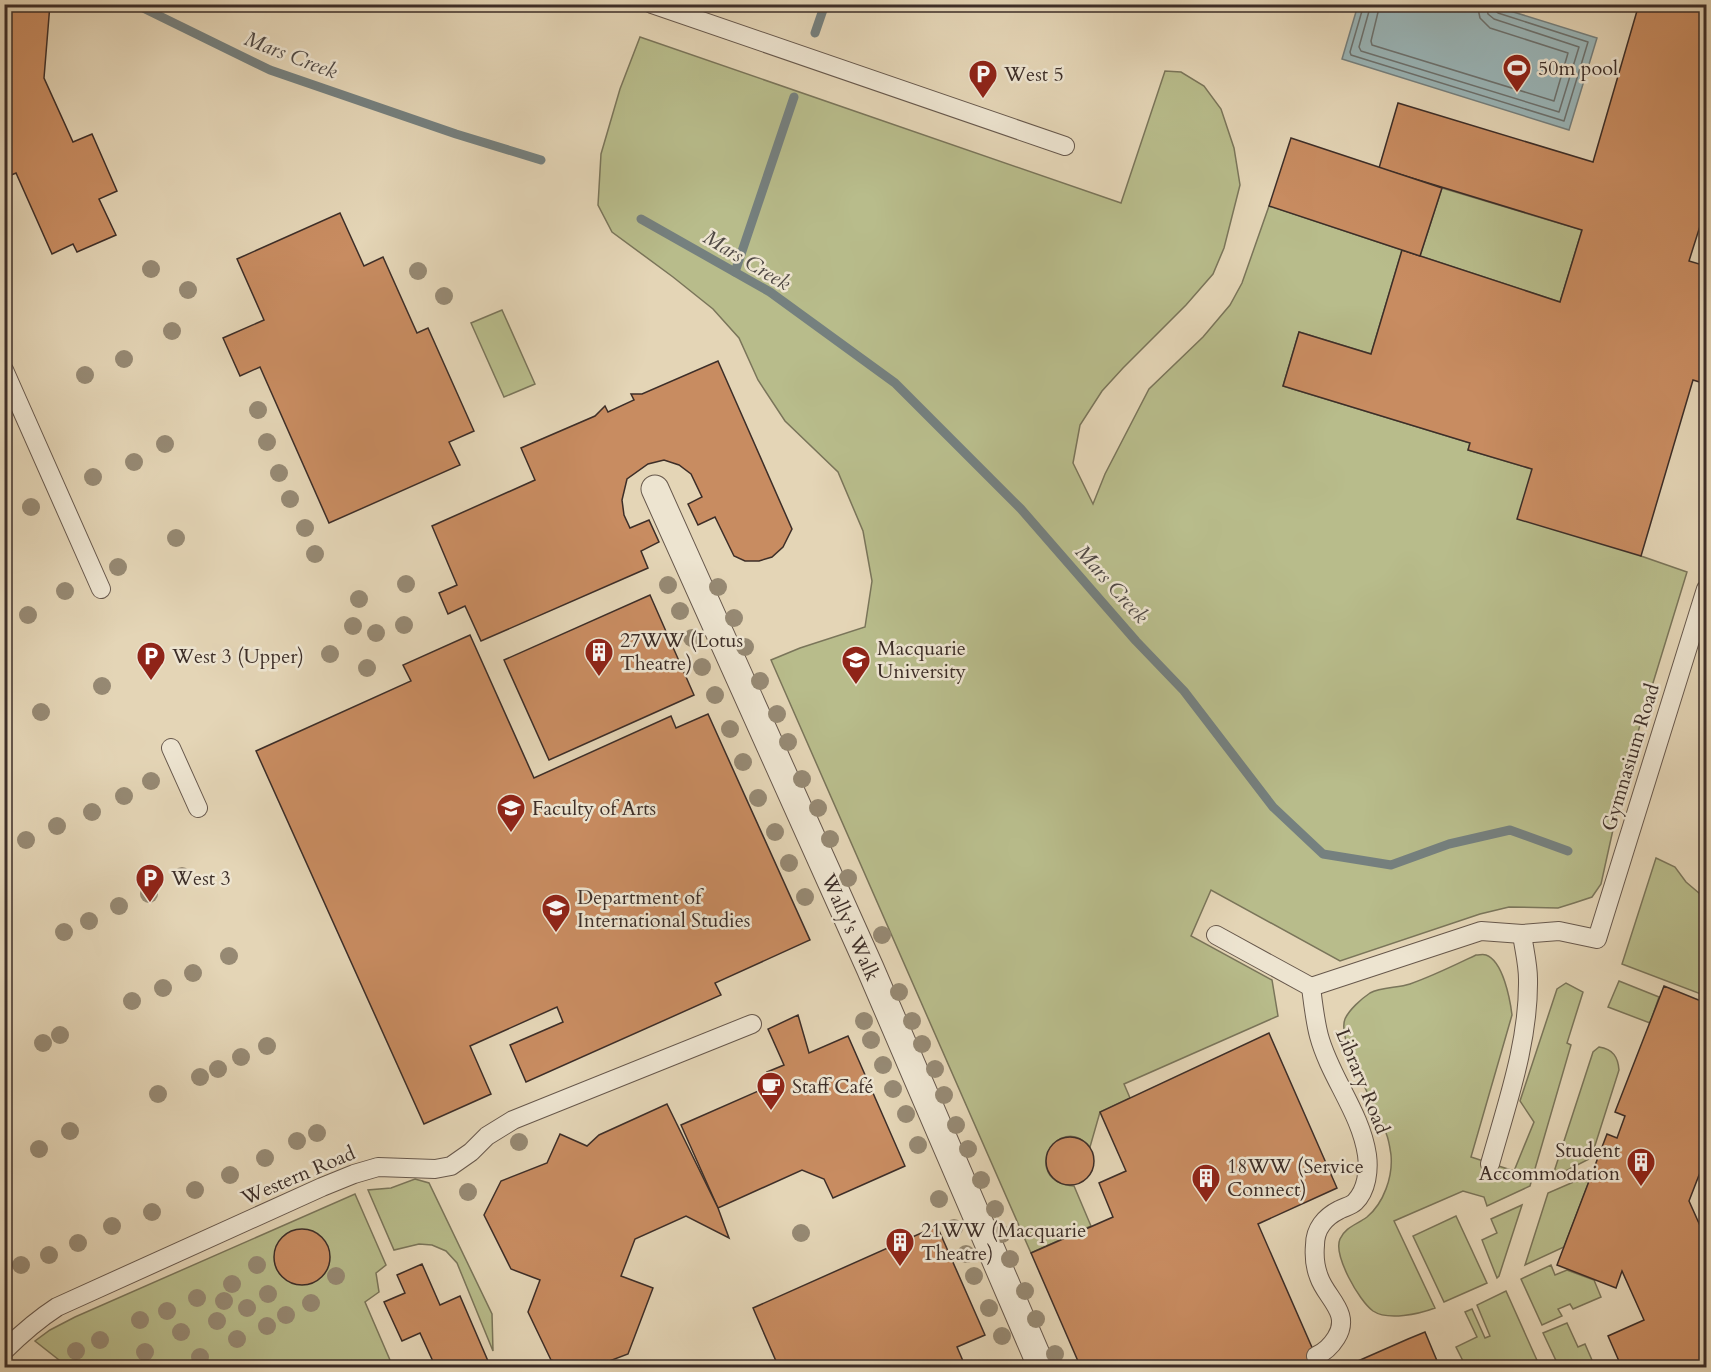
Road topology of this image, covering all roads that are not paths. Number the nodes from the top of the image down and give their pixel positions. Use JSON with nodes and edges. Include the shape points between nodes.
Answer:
{"nodes":[{"id":1,"x":652,"y":4,"type":"edge"},
{"id":2,"x":1065,"y":146,"type":"dead end"},
{"id":3,"x":4,"y":370,"type":"edge"},
{"id":4,"x":655,"y":489,"type":"dead end"},
{"id":5,"x":100,"y":589,"type":"dead end"},
{"id":6,"x":1707,"y":589,"type":"edge"},
{"id":7,"x":171,"y":748,"type":"dead end"},
{"id":8,"x":198,"y":807,"type":"dead end"},
{"id":9,"x":1522,"y":934,"type":"junction"},
{"id":10,"x":1216,"y":935,"type":"dead end"},
{"id":11,"x":1311,"y":987,"type":"junction"},
{"id":12,"x":752,"y":1024,"type":"dead end"},
{"id":13,"x":1490,"y":1164,"type":"dead end"},
{"id":14,"x":4,"y":1351,"type":"edge"},
{"id":15,"x":1317,"y":1356,"type":"dead end"},
{"id":16,"x":1042,"y":1368,"type":"edge"}],
"edges":[{"from":1,"to":2,"type":"lane"},
{"from":3,"to":5,"type":"lane"},
{"from":4,"to":16,"type":"street","name":"Wally's Walk","via":[[870,968]]},
{"from":6,"to":9,"type":"lane","name":"Gymnasium Road","via":[[1597,939],[1558,931]]},
{"from":7,"to":8,"type":"lane"},
{"from":9,"to":11,"type":"lane","via":[[1481,931]]},
{"from":9,"to":13,"type":"lane","via":[[1528,977],[1527,1018]]},
{"from":10,"to":11,"type":"lane"},
{"from":11,"to":15,"type":"lane","name":"Library Road","via":[[1319,1037],[1358,1125],[1368,1172],[1354,1203],[1321,1224],[1315,1242],[1319,1279],[1341,1314],[1342,1324],[1331,1346]]},
{"from":12,"to":14,"type":"lane","name":"Western Road","via":[[513,1119],[451,1166],[378,1167],[322,1187],[57,1307]]}]}
